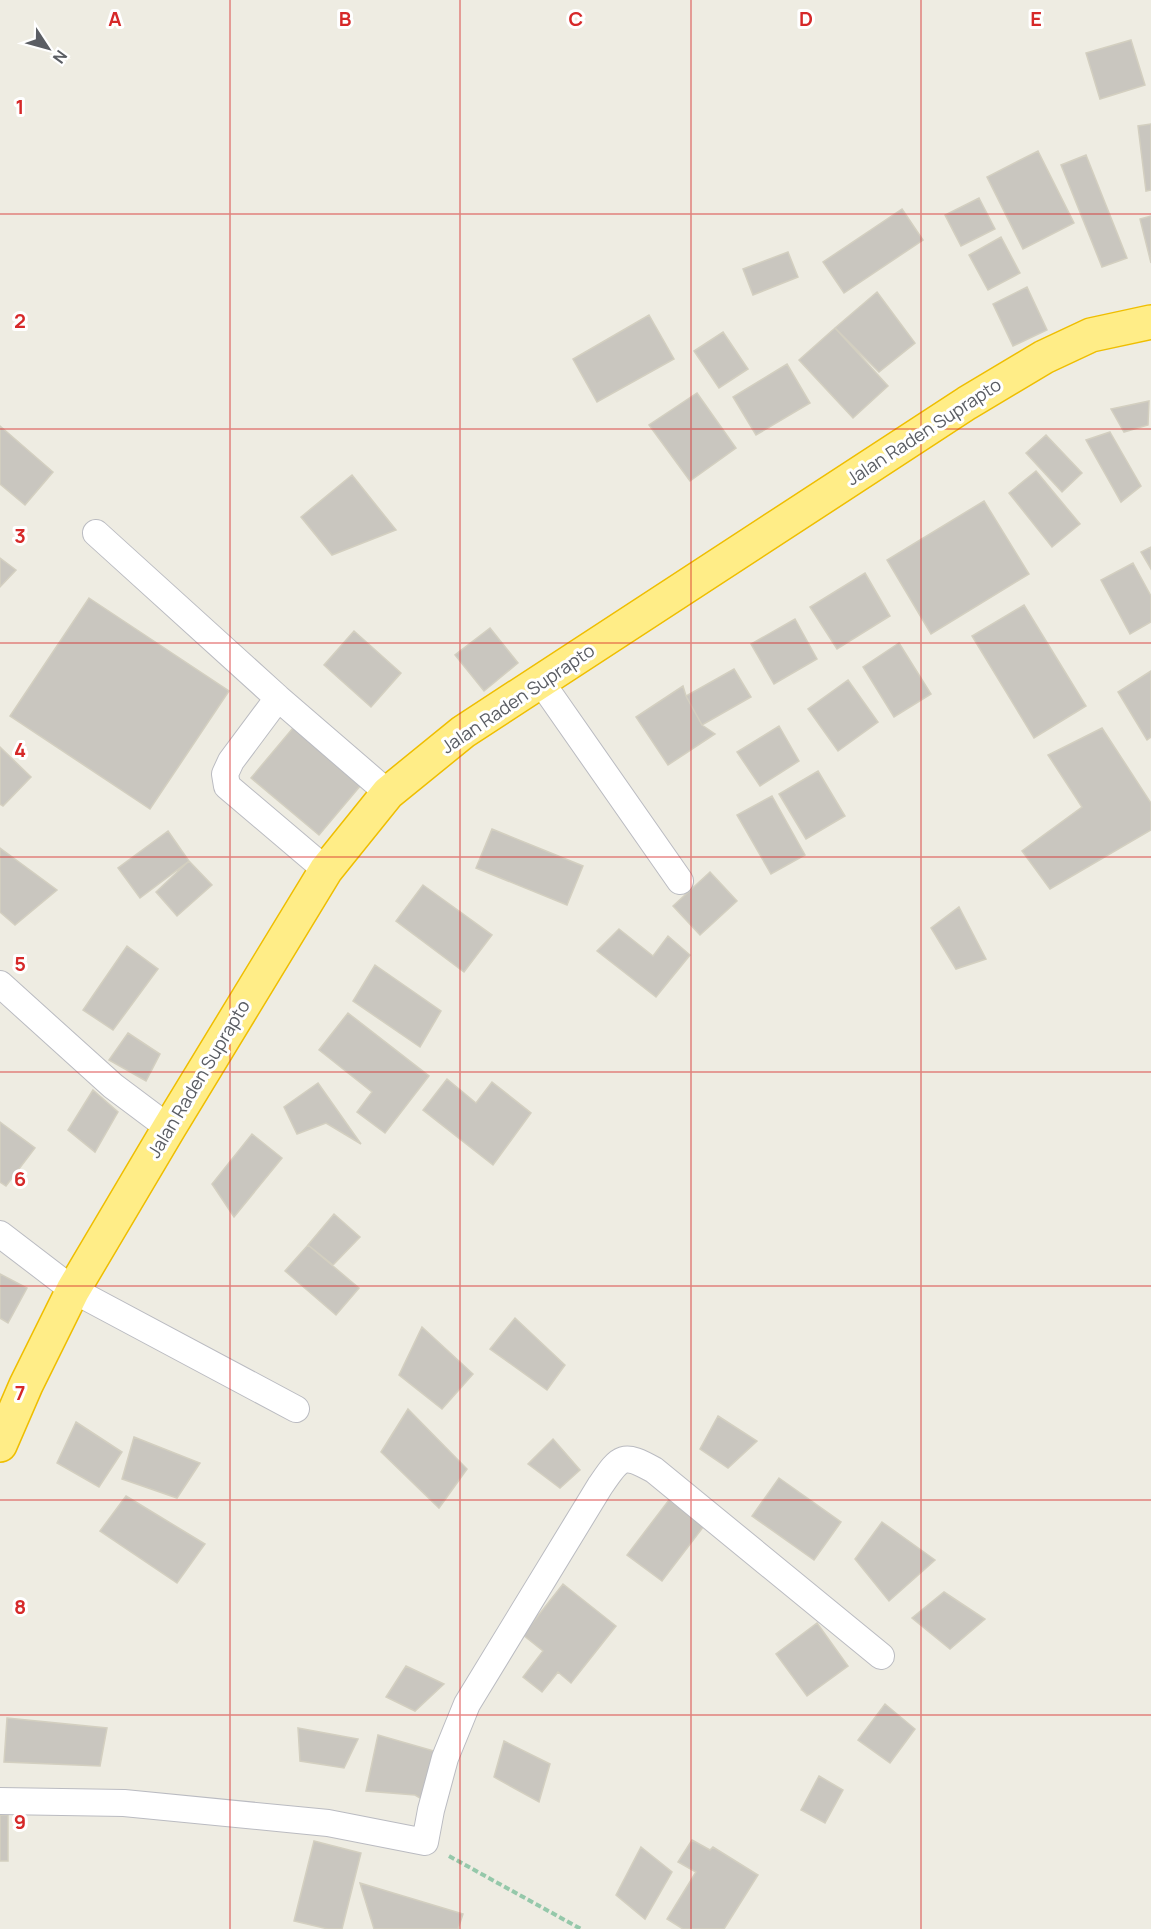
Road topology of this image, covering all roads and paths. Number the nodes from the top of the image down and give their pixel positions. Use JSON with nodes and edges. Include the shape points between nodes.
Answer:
{"nodes":[{"id":1,"x":1151,"y":322,"type":"edge"},
{"id":2,"x":96,"y":533,"type":"dead end"},
{"id":3,"x":541,"y":682,"type":"junction"},
{"id":4,"x":278,"y":698,"type":"junction"},
{"id":5,"x":388,"y":793,"type":"junction"},
{"id":6,"x":326,"y":870,"type":"junction"},
{"id":7,"x":680,"y":881,"type":"dead end"},
{"id":8,"x":0,"y":984,"type":"edge"},
{"id":9,"x":169,"y":1128,"type":"junction"},
{"id":10,"x":0,"y":1234,"type":"edge"},
{"id":11,"x":73,"y":1290,"type":"junction"},
{"id":12,"x":296,"y":1409,"type":"dead end"},
{"id":13,"x":0,"y":1444,"type":"edge"},
{"id":14,"x":881,"y":1656,"type":"dead end"},
{"id":15,"x":0,"y":1801,"type":"edge"},
{"id":16,"x":425,"y":1842,"type":"junction"},
{"id":17,"x":581,"y":1929,"type":"edge"}],
"edges":[{"from":1,"to":3,"type":"highway","name":"Jalan Raden Suprapto","via":[[1091,334],[1044,357],[967,403]]},
{"from":2,"to":4,"type":"street"},
{"from":3,"to":5,"type":"highway","name":"Jalan Raden Suprapto","via":[[463,732]]},
{"from":3,"to":7,"type":"street"},
{"from":4,"to":5,"type":"street"},
{"from":4,"to":6,"type":"street","via":[[231,761],[225,781]]},
{"from":5,"to":6,"type":"highway","name":"Jalan Raden Suprapto"},
{"from":6,"to":9,"type":"highway","name":"Jalan Raden Suprapto"},
{"from":8,"to":9,"type":"street","via":[[113,1086]]},
{"from":9,"to":11,"type":"highway","name":"Jalan Raden Suprapto"},
{"from":10,"to":11,"type":"street"},
{"from":11,"to":12,"type":"street"},
{"from":11,"to":13,"type":"highway","name":"Jalan Raden Suprapto"},
{"from":14,"to":16,"type":"street","via":[[654,1470],[634,1459],[622,1460],[600,1486],[467,1704],[445,1758]]},
{"from":15,"to":16,"type":"street","via":[[135,1804],[328,1823]]},
{"from":16,"to":17,"type":"path"}]}
